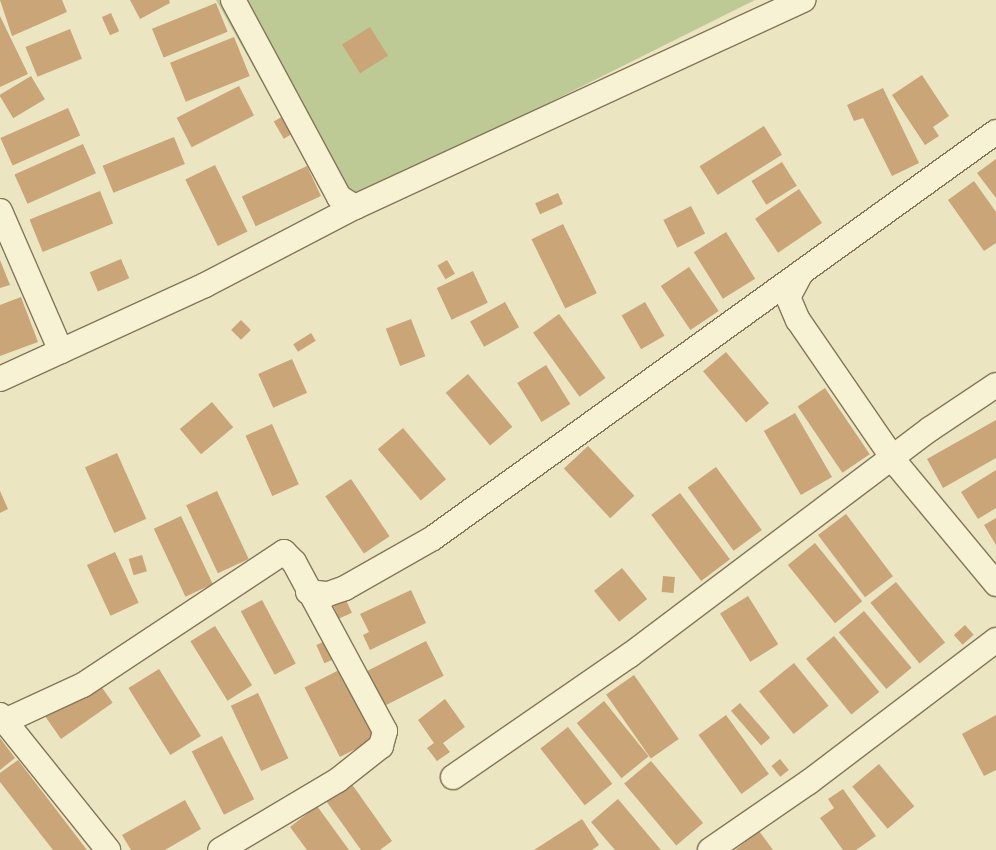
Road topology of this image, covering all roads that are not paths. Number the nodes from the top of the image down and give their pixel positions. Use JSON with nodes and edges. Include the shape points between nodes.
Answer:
{"nodes":[{"id":1,"x":233,"y":0,"type":"edge"},
{"id":2,"x":804,"y":0,"type":"edge"},
{"id":3,"x":996,"y":132,"type":"edge"},
{"id":4,"x":355,"y":207,"type":"junction"},
{"id":5,"x":0,"y":211,"type":"edge"},
{"id":6,"x":802,"y":271,"type":"junction"},
{"id":7,"x":61,"y":351,"type":"junction"},
{"id":8,"x":0,"y":379,"type":"edge"},
{"id":9,"x":996,"y":385,"type":"edge"},
{"id":10,"x":894,"y":457,"type":"junction"},
{"id":11,"x":996,"y":584,"type":"edge"},
{"id":12,"x":308,"y":592,"type":"junction"},
{"id":13,"x":996,"y":640,"type":"edge"},
{"id":14,"x":2,"y":718,"type":"edge"},
{"id":15,"x":452,"y":777,"type":"dead end"},
{"id":16,"x":108,"y":850,"type":"edge"},
{"id":17,"x":220,"y":850,"type":"edge"},
{"id":18,"x":710,"y":850,"type":"edge"}],
"edges":[{"from":1,"to":4,"type":"street","via":[[339,196]]},
{"from":2,"to":4,"type":"street"},
{"from":3,"to":6,"type":"street"},
{"from":4,"to":7,"type":"street","via":[[205,285]]},
{"from":5,"to":7,"type":"street"},
{"from":6,"to":10,"type":"street","via":[[788,297],[798,320]]},
{"from":6,"to":12,"type":"street","via":[[432,538],[345,588],[328,594]]},
{"from":7,"to":8,"type":"street"},
{"from":9,"to":10,"type":"street"},
{"from":10,"to":11,"type":"street"},
{"from":10,"to":15,"type":"street","via":[[630,655]]},
{"from":12,"to":14,"type":"street","via":[[294,562],[284,552],[274,555],[83,685]]},
{"from":12,"to":17,"type":"street","via":[[385,731],[381,746],[338,780]]},
{"from":13,"to":18,"type":"street","via":[[809,782]]},
{"from":14,"to":16,"type":"street"}]}
